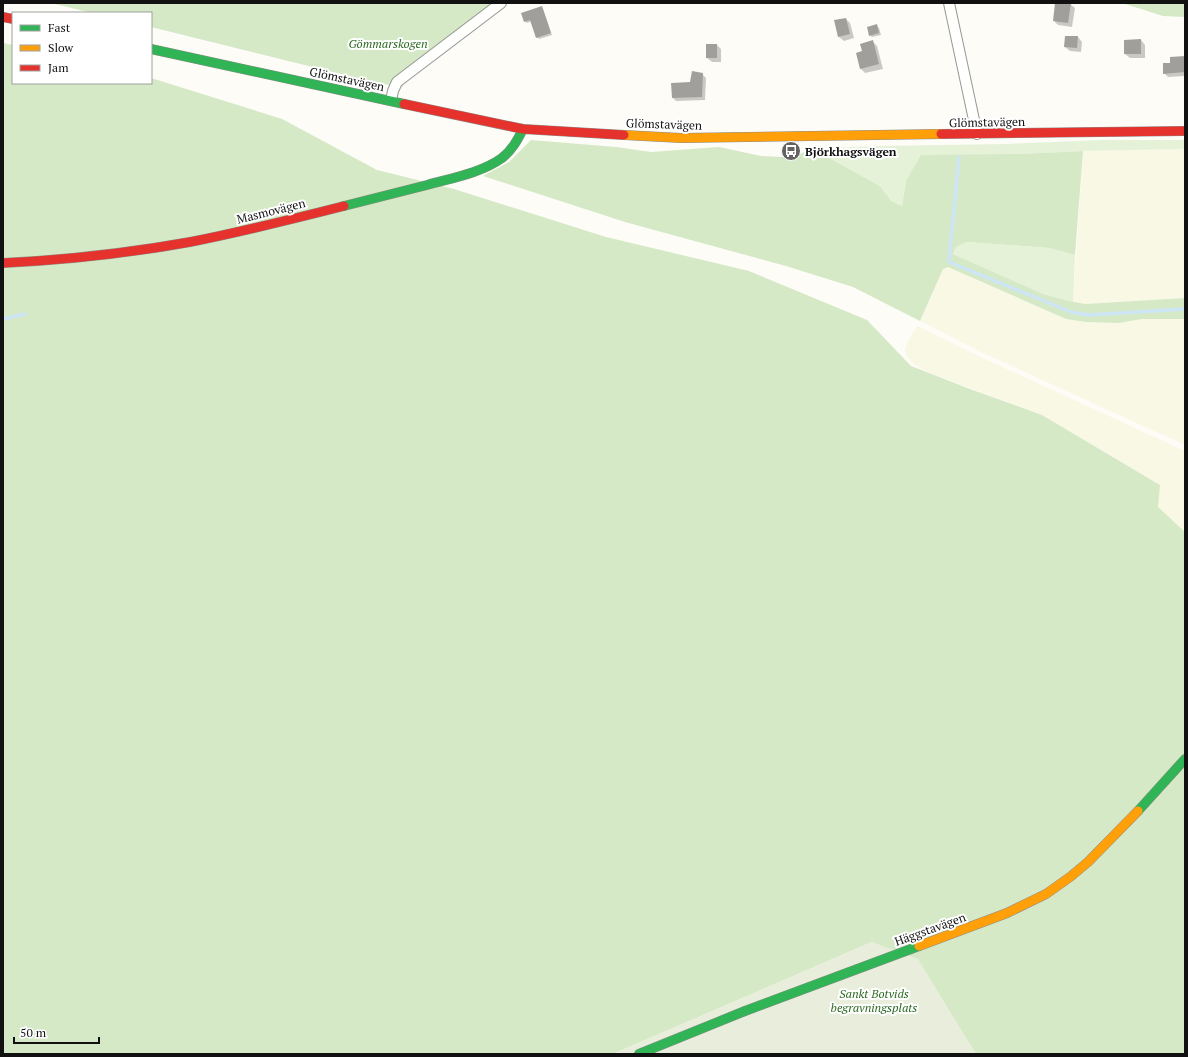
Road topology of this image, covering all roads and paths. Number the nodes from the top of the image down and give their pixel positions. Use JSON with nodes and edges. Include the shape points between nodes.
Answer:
{"nodes":[{"id":1,"x":501,"y":3,"type":"edge"},
{"id":2,"x":949,"y":3,"type":"edge"},
{"id":3,"x":152,"y":49,"type":"edge"},
{"id":4,"x":391,"y":100,"type":"junction"},
{"id":5,"x":523,"y":129,"type":"junction"},
{"id":6,"x":1185,"y":131,"type":"edge"},
{"id":7,"x":977,"y":134,"type":"junction"},
{"id":8,"x":3,"y":263,"type":"edge"},
{"id":9,"x":1185,"y":758,"type":"edge"},
{"id":10,"x":640,"y":1054,"type":"edge"}],
"edges":[{"from":1,"to":4,"type":"street","via":[[398,82]]},
{"from":2,"to":7,"type":"street"},
{"from":3,"to":4,"type":"street","name":"Glömstavägen"},
{"from":4,"to":5,"type":"street","name":"Glömstavägen"},
{"from":5,"to":7,"type":"street","name":"Glömstavägen","via":[[681,138]]},
{"from":5,"to":8,"type":"street","name":"Masmovägen","via":[[514,145],[500,160],[445,180],[252,229],[189,242],[46,261]]},
{"from":6,"to":7,"type":"street","name":"Glömstavägen"},
{"from":9,"to":10,"type":"street","name":"Häggstavägen","via":[[1086,864],[1050,892],[1007,913],[745,1011]]}]}
